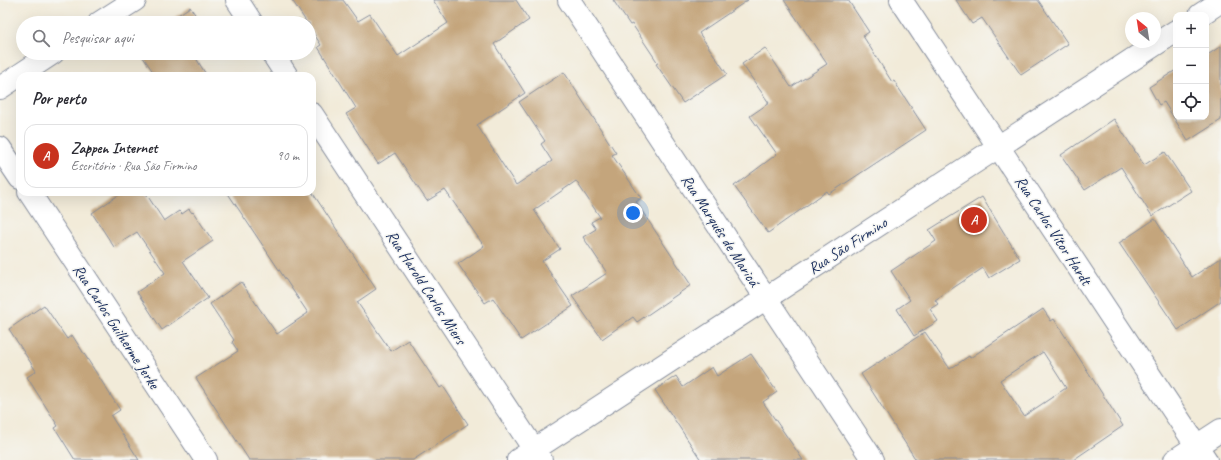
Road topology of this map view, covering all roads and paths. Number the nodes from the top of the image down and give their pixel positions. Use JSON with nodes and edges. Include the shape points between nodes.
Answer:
{"nodes":[{"id":1,"x":135,"y":0,"type":"edge"},
{"id":2,"x":237,"y":0,"type":"edge"},
{"id":3,"x":569,"y":0,"type":"edge"},
{"id":4,"x":902,"y":0,"type":"edge"},
{"id":5,"x":1221,"y":1,"type":"edge"},
{"id":6,"x":1204,"y":12,"type":"edge"},
{"id":7,"x":111,"y":16,"type":"edge"},
{"id":8,"x":247,"y":16,"type":"edge"},
{"id":9,"x":1173,"y":33,"type":"edge"},
{"id":10,"x":42,"y":60,"type":"edge"},
{"id":11,"x":277,"y":60,"type":"edge"},
{"id":12,"x":24,"y":72,"type":"edge"},
{"id":13,"x":284,"y":72,"type":"edge"},
{"id":14,"x":16,"y":77,"type":"edge"},
{"id":15,"x":0,"y":88,"type":"edge"},
{"id":16,"x":316,"y":120,"type":"edge"},
{"id":17,"x":998,"y":147,"type":"junction"},
{"id":18,"x":0,"y":148,"type":"edge"},
{"id":19,"x":16,"y":172,"type":"edge"},
{"id":20,"x":32,"y":196,"type":"edge"},
{"id":21,"x":766,"y":298,"type":"junction"},
{"id":22,"x":1221,"y":430,"type":"edge"},
{"id":23,"x":1201,"y":453,"type":"edge"},
{"id":24,"x":531,"y":457,"type":"edge"},
{"id":25,"x":206,"y":460,"type":"edge"},
{"id":26,"x":873,"y":460,"type":"edge"},
{"id":27,"x":1175,"y":460,"type":"edge"}],
"edges":[{"from":1,"to":7,"type":"street"},
{"from":2,"to":8,"type":"street"},
{"from":3,"to":21,"type":"street","name":"Rua Marquês de Maricá"},
{"from":4,"to":17,"type":"street","name":"Rua Carlos Vítor Hardt"},
{"from":5,"to":6,"type":"street"},
{"from":9,"to":17,"type":"street","name":"Rua São Firmino"},
{"from":10,"to":12,"type":"street"},
{"from":11,"to":13,"type":"street"},
{"from":14,"to":15,"type":"street"},
{"from":16,"to":24,"type":"street","name":"Rua Harold Carlos Miers"},
{"from":17,"to":21,"type":"street","name":"Rua São Firmino"},
{"from":17,"to":23,"type":"street","name":"Rua Carlos Vítor Hardt"},
{"from":18,"to":19,"type":"street"},
{"from":20,"to":25,"type":"street","name":"Rua Carlos Guilherme Jerke"},
{"from":21,"to":24,"type":"street","name":"Rua São Firmino"},
{"from":21,"to":26,"type":"street","name":"Rua Marquês de Maricá"},
{"from":22,"to":23,"type":"street"},
{"from":23,"to":27,"type":"street"}]}
